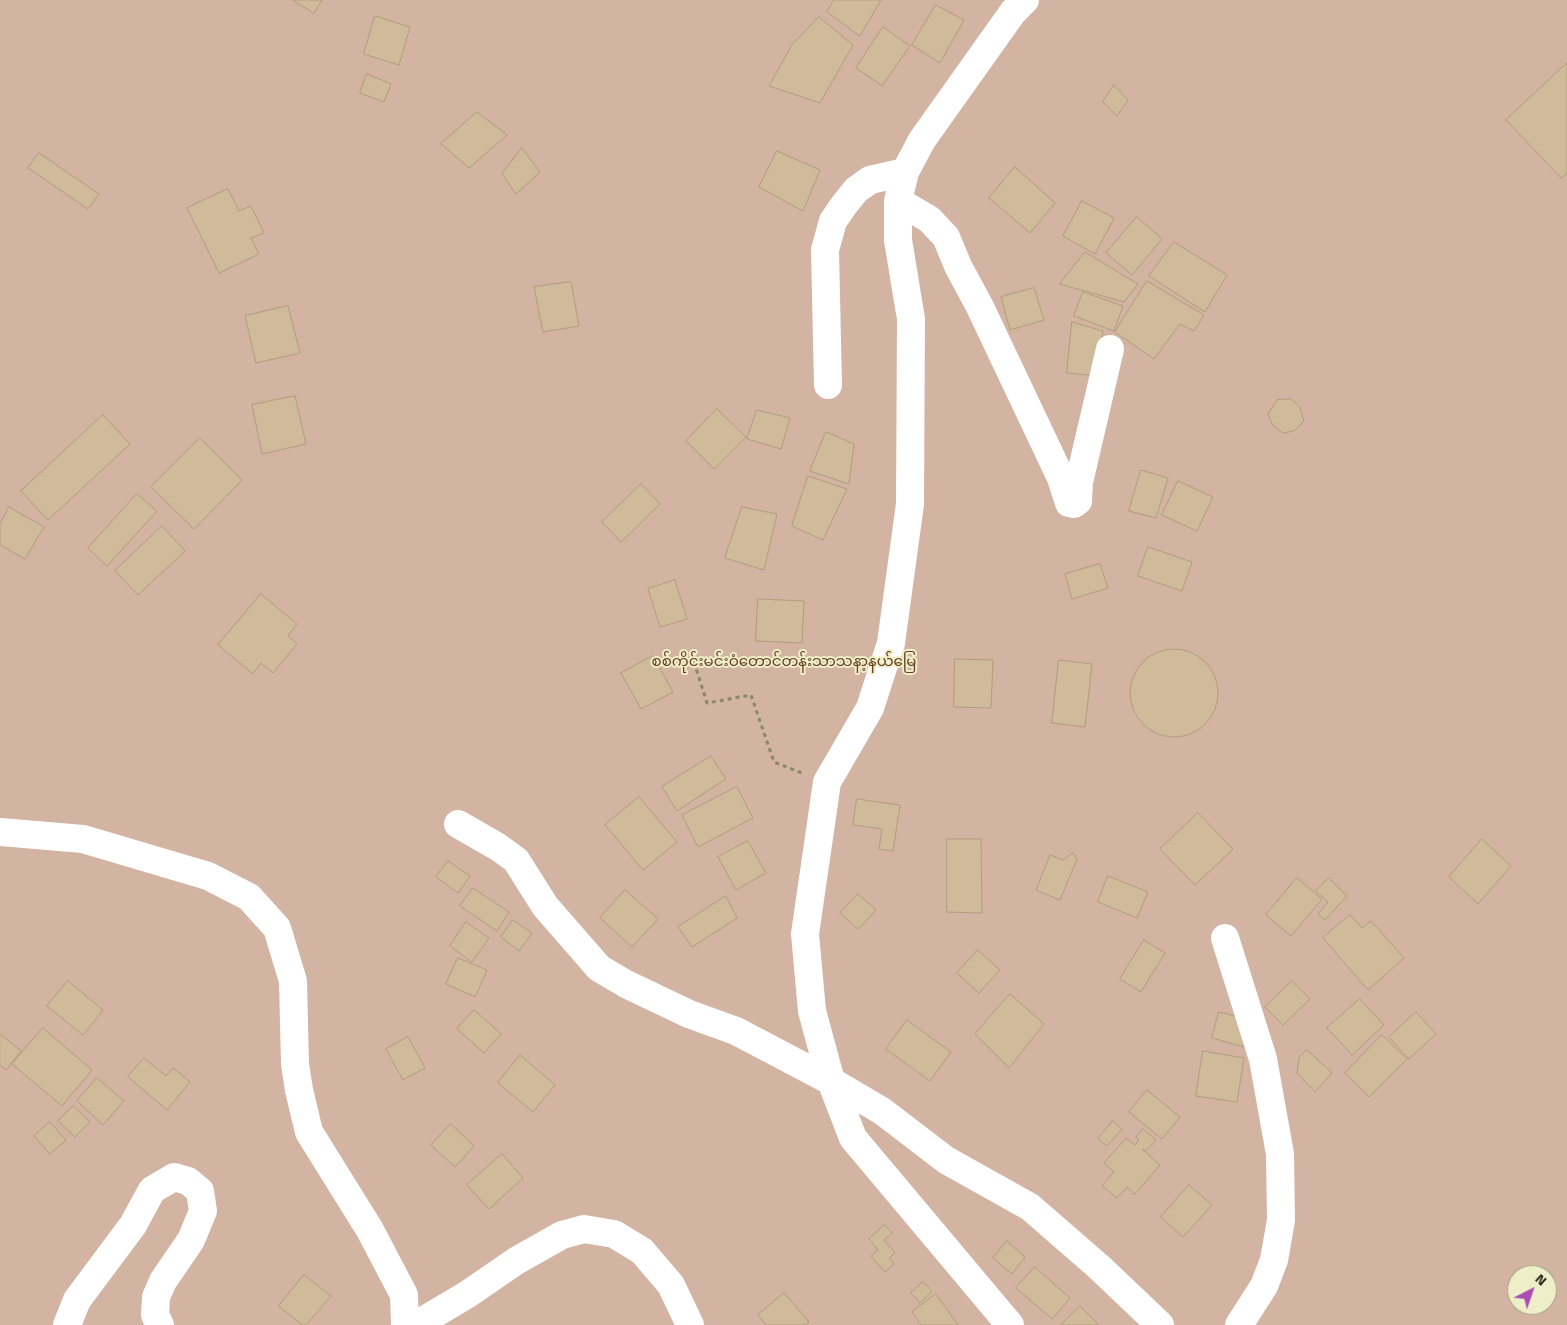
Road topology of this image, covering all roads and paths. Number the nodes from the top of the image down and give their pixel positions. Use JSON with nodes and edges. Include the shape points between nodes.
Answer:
{"nodes":[{"id":1,"x":1025,"y":0,"type":"edge"},
{"id":2,"x":905,"y":172,"type":"junction"},
{"id":3,"x":898,"y":201,"type":"junction"},
{"id":4,"x":1110,"y":349,"type":"dead end"},
{"id":5,"x":828,"y":385,"type":"dead end"},
{"id":6,"x":694,"y":662,"type":"dead end"},
{"id":7,"x":826,"y":782,"type":"junction"},
{"id":8,"x":458,"y":824,"type":"dead end"},
{"id":9,"x":0,"y":832,"type":"edge"},
{"id":10,"x":1225,"y":938,"type":"dead end"},
{"id":11,"x":831,"y":1081,"type":"junction"},
{"id":12,"x":67,"y":1325,"type":"edge"},
{"id":13,"x":160,"y":1325,"type":"edge"},
{"id":14,"x":404,"y":1325,"type":"edge"},
{"id":15,"x":416,"y":1325,"type":"edge"},
{"id":16,"x":690,"y":1325,"type":"edge"},
{"id":17,"x":1010,"y":1325,"type":"edge"},
{"id":18,"x":1160,"y":1325,"type":"edge"},
{"id":19,"x":1239,"y":1325,"type":"edge"}],
"edges":[{"from":1,"to":2,"type":"street","via":[[1013,12],[922,140]]},
{"from":2,"to":3,"type":"street"},
{"from":2,"to":5,"type":"street","via":[[870,180],[856,190],[833,221],[825,250]]},
{"from":3,"to":4,"type":"street","via":[[929,218],[946,237],[1061,478],[1069,503],[1078,501],[1079,482]]},
{"from":3,"to":7,"type":"street","via":[[898,240],[911,319],[910,504],[891,643],[870,708]]},
{"from":6,"to":7,"type":"path","via":[[707,703],[751,695],[774,762]]},
{"from":7,"to":11,"type":"street","via":[[805,934],[812,1012]]},
{"from":8,"to":11,"type":"street","via":[[516,860],[545,906],[604,972],[690,1014],[736,1031]]},
{"from":9,"to":14,"type":"street","via":[[83,839],[208,876],[249,897],[277,928],[293,981],[296,1064],[309,1132],[370,1230],[404,1295]]},
{"from":10,"to":19,"type":"street","via":[[1263,1059],[1280,1154],[1281,1220],[1274,1260],[1264,1286]]},
{"from":11,"to":17,"type":"street","via":[[853,1138]]},
{"from":11,"to":18,"type":"street","via":[[882,1111],[946,1160],[1030,1207]]},
{"from":12,"to":13,"type":"street","via":[[76,1300],[133,1225],[152,1190],[174,1177],[188,1180],[200,1191],[203,1211],[191,1240],[156,1298],[155,1315]]},
{"from":15,"to":16,"type":"street","via":[[562,1235],[584,1229],[614,1234],[642,1251],[671,1285]]}]}
